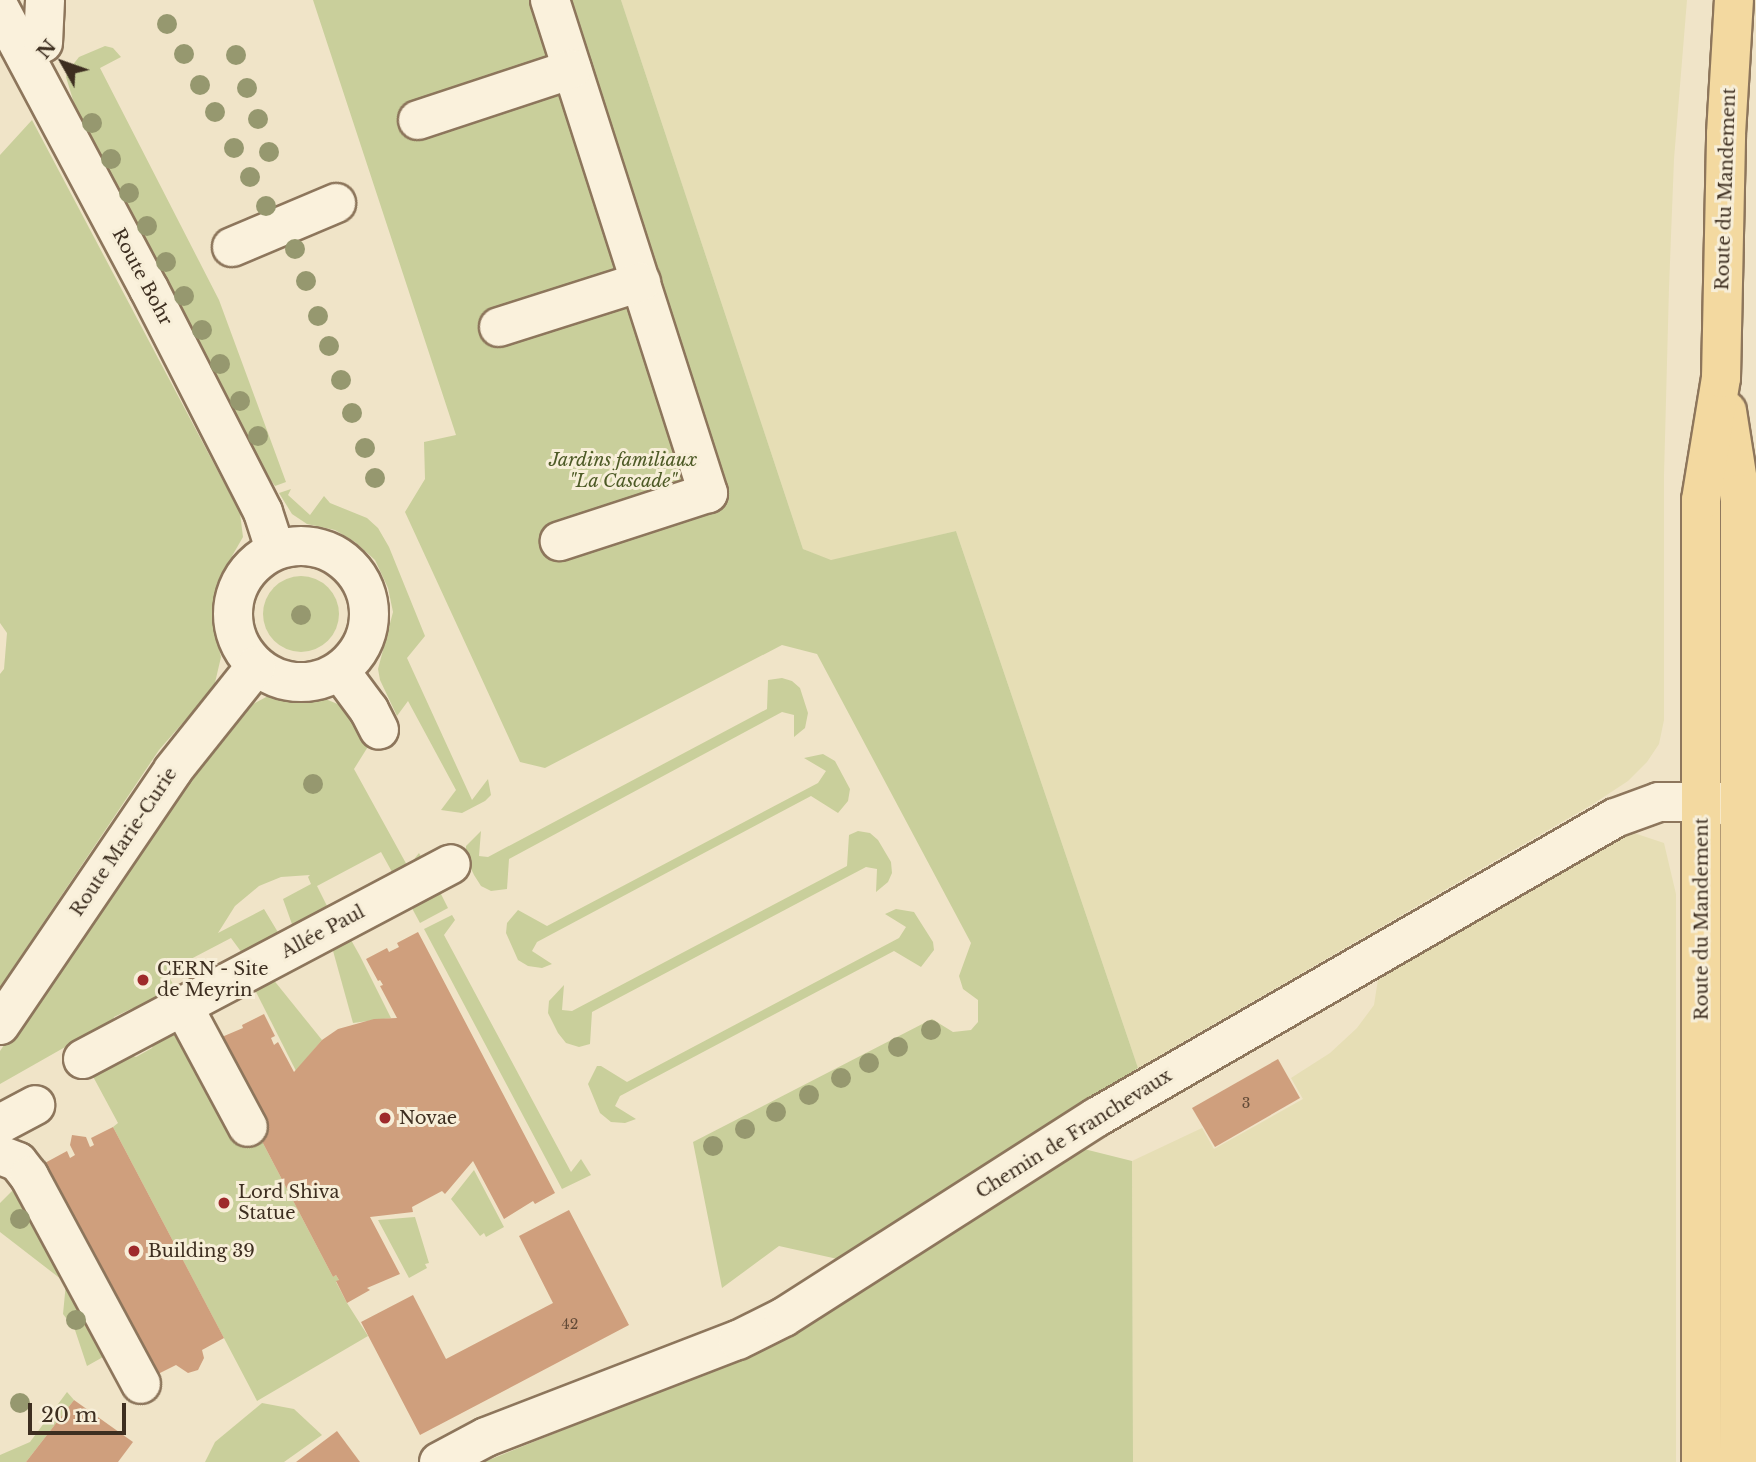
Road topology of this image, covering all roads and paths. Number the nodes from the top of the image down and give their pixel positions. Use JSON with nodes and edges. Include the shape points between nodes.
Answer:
{"nodes":[{"id":1,"x":45,"y":0,"type":"edge"},
{"id":2,"x":550,"y":0,"type":"edge"},
{"id":3,"x":1734,"y":0,"type":"edge"},
{"id":4,"x":0,"y":9,"type":"edge"},
{"id":5,"x":23,"y":57,"type":"edge"},
{"id":6,"x":572,"y":69,"type":"junction"},
{"id":7,"x":418,"y":120,"type":"dead end"},
{"id":8,"x":336,"y":203,"type":"dead end"},
{"id":9,"x":232,"y":247,"type":"dead end"},
{"id":10,"x":640,"y":282,"type":"junction"},
{"id":11,"x":499,"y":327,"type":"dead end"},
{"id":12,"x":1721,"y":378,"type":"junction"},
{"id":13,"x":560,"y":541,"type":"dead end"},
{"id":14,"x":275,"y":550,"type":"junction"},
{"id":15,"x":256,"y":666,"type":"junction"},
{"id":16,"x":340,"y":671,"type":"junction"},
{"id":17,"x":379,"y":730,"type":"dead end"},
{"id":18,"x":1703,"y":802,"type":"junction"},
{"id":19,"x":1739,"y":813,"type":"junction"},
{"id":20,"x":451,"y":864,"type":"dead end"},
{"id":21,"x":183,"y":1006,"type":"junction"},
{"id":22,"x":0,"y":1024,"type":"edge"},
{"id":23,"x":83,"y":1059,"type":"dead end"},
{"id":24,"x":35,"y":1105,"type":"dead end"},
{"id":25,"x":0,"y":1124,"type":"edge"},
{"id":26,"x":248,"y":1127,"type":"dead end"},
{"id":27,"x":0,"y":1155,"type":"edge"},
{"id":28,"x":141,"y":1384,"type":"dead end"},
{"id":29,"x":439,"y":1462,"type":"edge"},
{"id":30,"x":1701,"y":1462,"type":"edge"},
{"id":31,"x":1739,"y":1462,"type":"edge"}],
"edges":[{"from":1,"to":5,"type":"street"},
{"from":2,"to":6,"type":"street"},
{"from":3,"to":12,"type":"main road","name":"Route du Mandement"},
{"from":4,"to":5,"type":"street","name":"Route Bohr"},
{"from":5,"to":14,"type":"street","name":"Route Bohr","via":[[263,512]]},
{"from":6,"to":7,"type":"street"},
{"from":6,"to":10,"type":"street"},
{"from":8,"to":9,"type":"street"},
{"from":10,"to":11,"type":"street"},
{"from":10,"to":13,"type":"street","via":[[708,493]]},
{"from":12,"to":18,"type":"main road","name":"Route du Mandement","via":[[1701,500]]},
{"from":12,"to":19,"type":"main road","name":"Route du Mandement","via":[[1740,494]]},
{"from":14,"to":15,"type":"street","via":[[256,562],[241,581],[233,603],[233,626],[241,648]]},
{"from":14,"to":16,"type":"street","via":[[297,545],[320,547],[340,556],[367,592],[366,636],[356,656]]},
{"from":15,"to":16,"type":"street","via":[[275,678],[297,683],[319,681]]},
{"from":15,"to":22,"type":"street","name":"Route Marie-Curie","via":[[173,770]]},
{"from":16,"to":17,"type":"street"},
{"from":18,"to":19,"type":"street","name":"Chemin de Franchevaux","via":[[1721,802]]},
{"from":18,"to":29,"type":"street","name":"Chemin de Franchevaux","via":[[1659,802],[1615,818],[1097,1117],[785,1317],[738,1340],[486,1437]]},
{"from":18,"to":30,"type":"main road","name":"Route du Mandement"},
{"from":19,"to":31,"type":"main road","name":"Route du Mandement"},
{"from":20,"to":21,"type":"street","name":"Allée Paul"},
{"from":21,"to":23,"type":"street","name":"Allée Paul"},
{"from":21,"to":26,"type":"street"},
{"from":24,"to":25,"type":"street"},
{"from":27,"to":28,"type":"street","via":[[18,1162],[29,1175]]}]}
